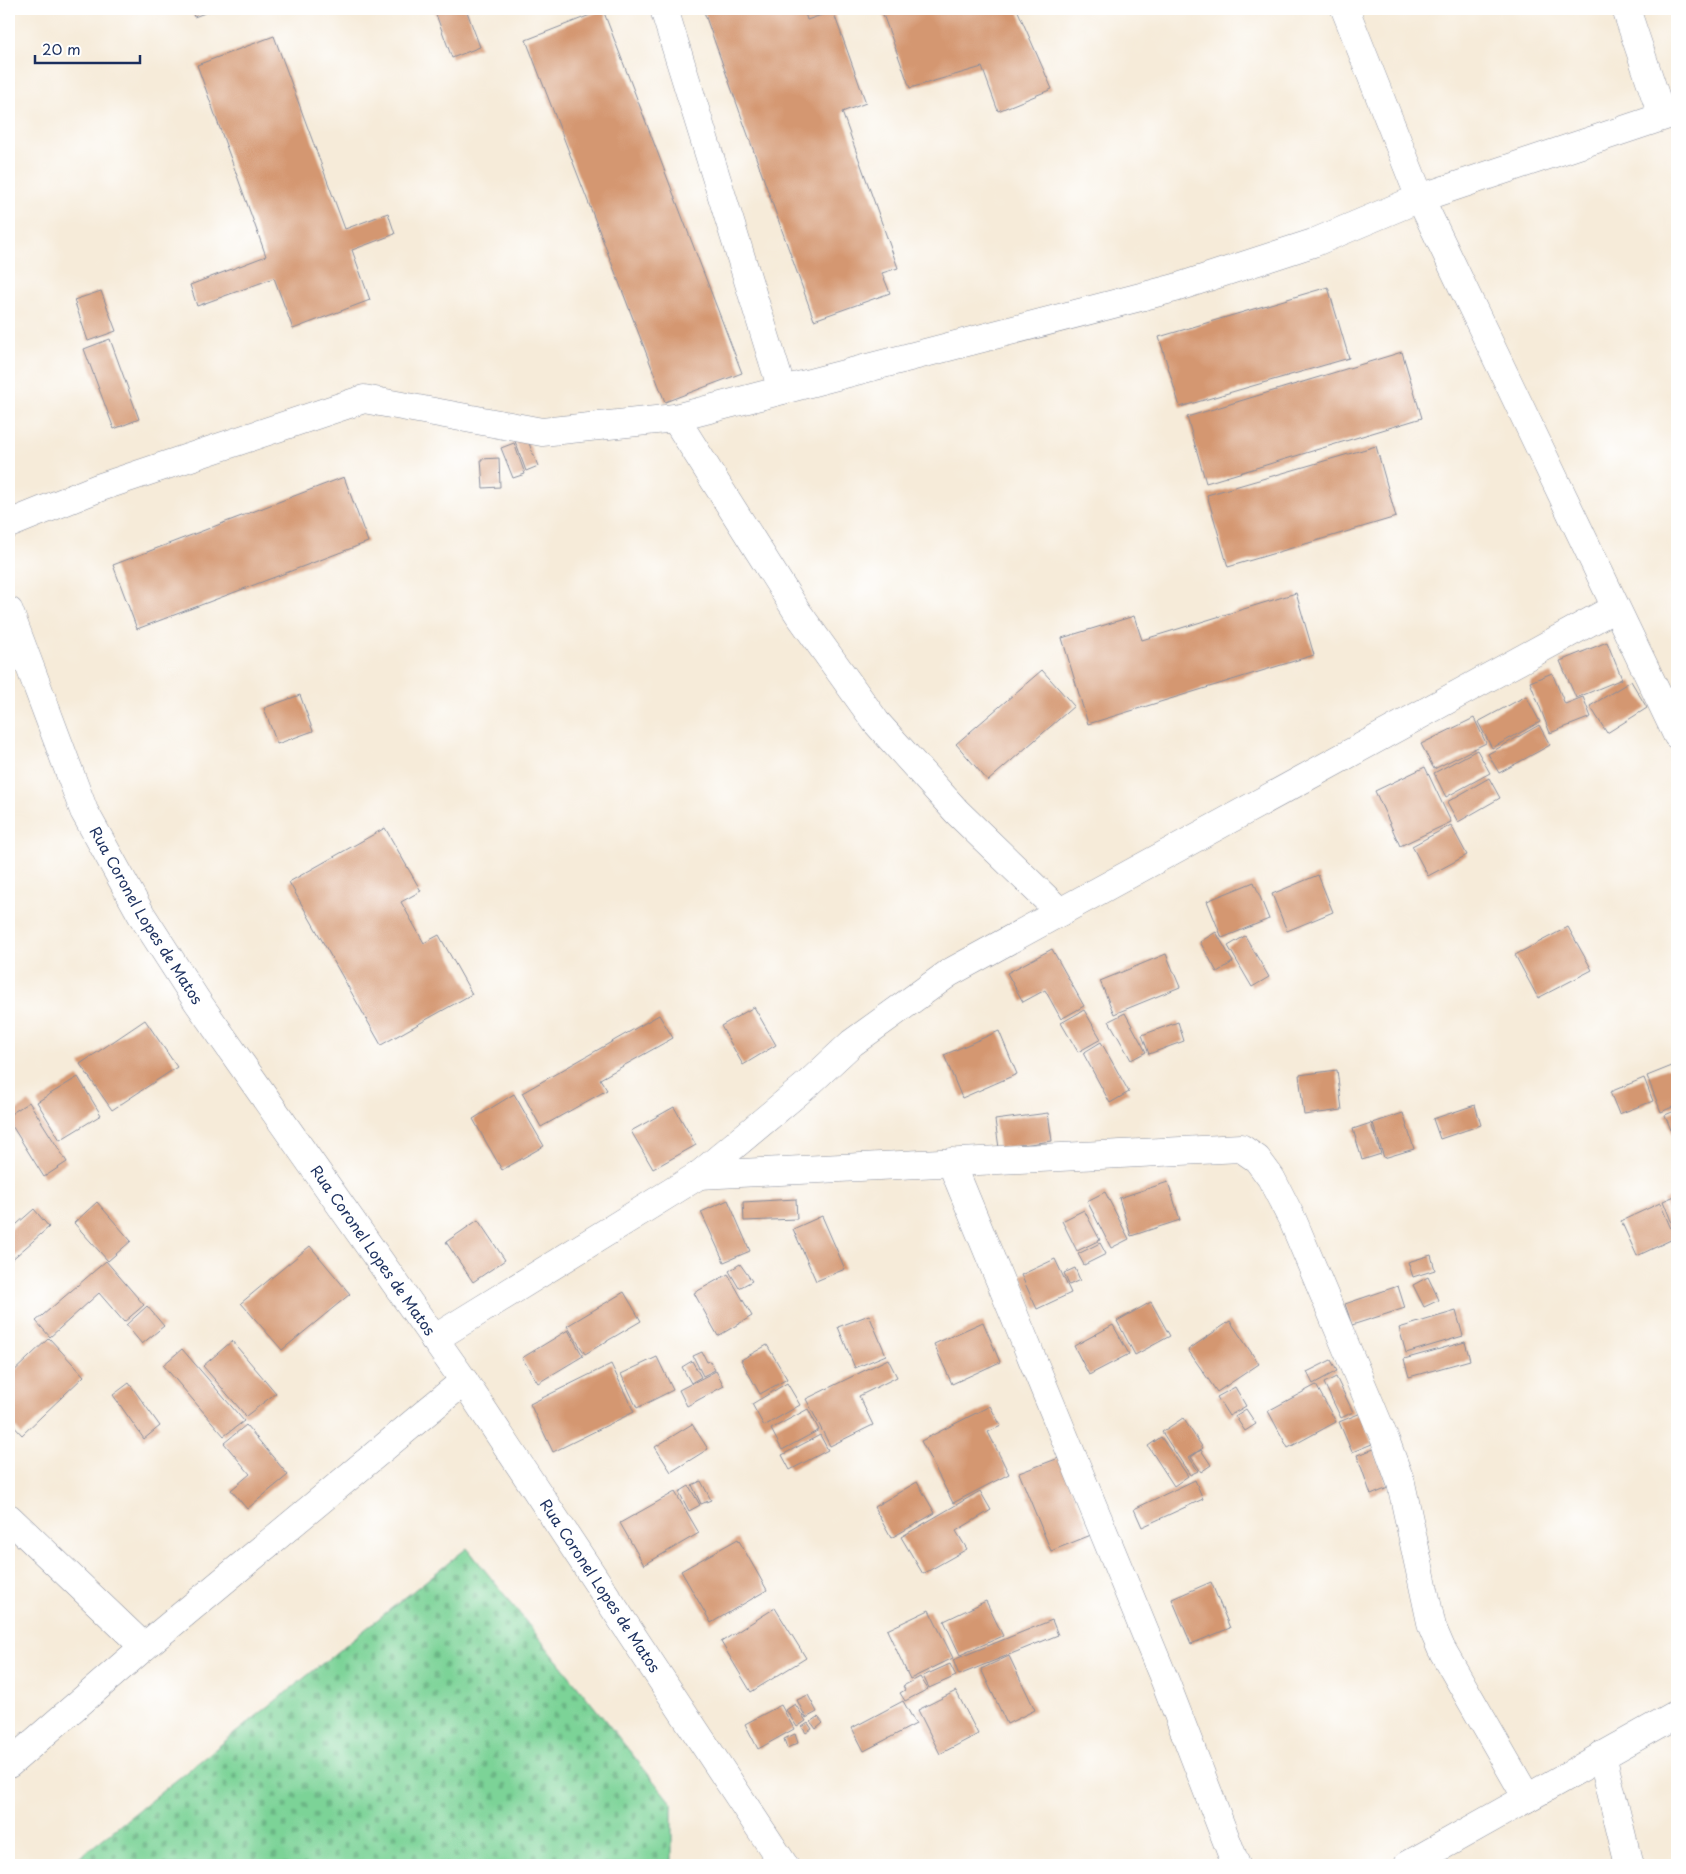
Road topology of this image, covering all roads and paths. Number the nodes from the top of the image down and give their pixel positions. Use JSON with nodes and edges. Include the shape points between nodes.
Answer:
{"nodes":[{"id":1,"x":664,"y":9,"type":"edge"},
{"id":2,"x":1345,"y":9,"type":"edge"},
{"id":3,"x":1626,"y":9,"type":"edge"},
{"id":4,"x":1670,"y":114,"type":"edge"},
{"id":5,"x":1420,"y":198,"type":"junction"},
{"id":6,"x":782,"y":390,"type":"junction"},
{"id":7,"x":675,"y":418,"type":"junction"},
{"id":8,"x":9,"y":524,"type":"edge"},
{"id":9,"x":1615,"y":608,"type":"junction"},
{"id":10,"x":9,"y":611,"type":"edge"},
{"id":11,"x":1677,"y":735,"type":"edge"},
{"id":12,"x":1060,"y":912,"type":"junction"},
{"id":13,"x":950,"y":1162,"type":"junction"},
{"id":14,"x":699,"y":1175,"type":"junction"},
{"id":15,"x":434,"y":1339,"type":"junction"},
{"id":16,"x":464,"y":1381,"type":"junction"},
{"id":17,"x":9,"y":1518,"type":"edge"},
{"id":18,"x":144,"y":1647,"type":"junction"},
{"id":19,"x":1677,"y":1714,"type":"edge"},
{"id":20,"x":1602,"y":1755,"type":"junction"},
{"id":21,"x":9,"y":1764,"type":"edge"},
{"id":22,"x":1528,"y":1798,"type":"junction"},
{"id":23,"x":784,"y":1865,"type":"edge"},
{"id":24,"x":1236,"y":1865,"type":"edge"},
{"id":25,"x":1408,"y":1865,"type":"edge"},
{"id":26,"x":1629,"y":1865,"type":"edge"}],
"edges":[{"from":1,"to":6,"type":"street"},
{"from":2,"to":5,"type":"street"},
{"from":3,"to":4,"type":"street"},
{"from":4,"to":5,"type":"street"},
{"from":5,"to":6,"type":"street","via":[[1313,243],[1176,288]]},
{"from":5,"to":9,"type":"street"},
{"from":6,"to":7,"type":"street"},
{"from":7,"to":8,"type":"street","via":[[542,432],[364,399],[98,488]]},
{"from":7,"to":12,"type":"street","via":[[798,613],[876,722],[958,812]]},
{"from":9,"to":11,"type":"street"},
{"from":9,"to":12,"type":"street"},
{"from":10,"to":15,"type":"street","name":"Rua Coronel Lopes de Matos","via":[[84,811],[141,914],[197,1001]]},
{"from":12,"to":14,"type":"street","via":[[949,973],[866,1032]]},
{"from":13,"to":14,"type":"street"},
{"from":13,"to":22,"type":"street","via":[[1241,1148],[1257,1159],[1294,1221],[1386,1442],[1401,1483],[1432,1627],[1440,1648]]},
{"from":13,"to":24,"type":"street","via":[[1165,1681]]},
{"from":14,"to":15,"type":"street"},
{"from":15,"to":16,"type":"street","name":"Rua Coronel Lopes de Matos"},
{"from":16,"to":18,"type":"street"},
{"from":16,"to":23,"type":"street","name":"Rua Coronel Lopes de Matos"},
{"from":17,"to":18,"type":"street"},
{"from":18,"to":21,"type":"street"},
{"from":19,"to":20,"type":"street"},
{"from":20,"to":22,"type":"street"},
{"from":20,"to":26,"type":"street"},
{"from":22,"to":25,"type":"street"}]}
